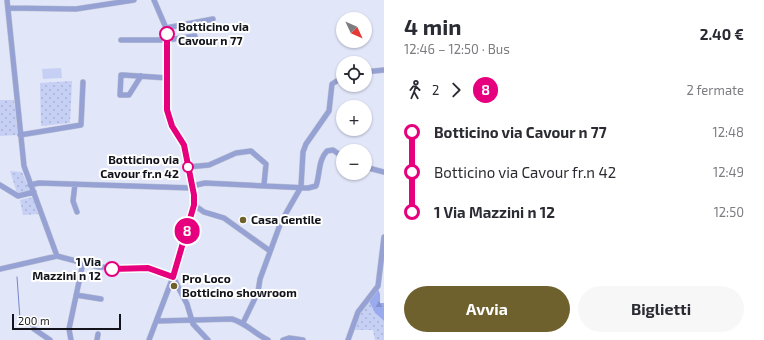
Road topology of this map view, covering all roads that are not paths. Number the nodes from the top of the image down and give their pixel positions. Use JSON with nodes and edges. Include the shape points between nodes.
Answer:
{"nodes":[{"id":1,"x":134,"y":0,"type":"edge"},
{"id":2,"x":154,"y":0,"type":"edge"},
{"id":3,"x":7,"y":5,"type":"edge"},
{"id":4,"x":0,"y":6,"type":"edge"},
{"id":5,"x":214,"y":19,"type":"dead end"},
{"id":6,"x":166,"y":28,"type":"junction"},
{"id":7,"x":195,"y":36,"type":"dead end"},
{"id":8,"x":121,"y":40,"type":"dead end"},
{"id":9,"x":167,"y":40,"type":"junction"},
{"id":10,"x":384,"y":70,"type":"edge"},
{"id":11,"x":372,"y":71,"type":"edge"},
{"id":12,"x":141,"y":76,"type":"junction"},
{"id":13,"x":168,"y":78,"type":"junction"},
{"id":14,"x":336,"y":81,"type":"edge"},
{"id":15,"x":83,"y":82,"type":"dead end"},
{"id":16,"x":20,"y":135,"type":"junction"},
{"id":17,"x":336,"y":152,"type":"edge"},
{"id":18,"x":188,"y":167,"type":"junction"},
{"id":19,"x":372,"y":169,"type":"edge"},
{"id":20,"x":384,"y":172,"type":"edge"},
{"id":21,"x":75,"y":184,"type":"junction"},
{"id":22,"x":0,"y":185,"type":"edge"},
{"id":23,"x":30,"y":185,"type":"junction"},
{"id":24,"x":264,"y":186,"type":"junction"},
{"id":25,"x":192,"y":187,"type":"junction"},
{"id":26,"x":301,"y":187,"type":"junction"},
{"id":27,"x":34,"y":192,"type":"junction"},
{"id":28,"x":194,"y":205,"type":"junction"},
{"id":29,"x":76,"y":212,"type":"dead end"},
{"id":30,"x":384,"y":236,"type":"edge"},
{"id":31,"x":270,"y":251,"type":"junction"},
{"id":32,"x":57,"y":256,"type":"junction"},
{"id":33,"x":83,"y":263,"type":"junction"},
{"id":34,"x":0,"y":269,"type":"edge"},
{"id":35,"x":384,"y":274,"type":"edge"},
{"id":36,"x":173,"y":277,"type":"junction"},
{"id":37,"x":378,"y":286,"type":"junction"},
{"id":38,"x":76,"y":295,"type":"junction"},
{"id":39,"x":101,"y":299,"type":"dead end"},
{"id":40,"x":191,"y":319,"type":"junction"},
{"id":41,"x":156,"y":321,"type":"junction"},
{"id":42,"x":243,"y":323,"type":"junction"},
{"id":43,"x":34,"y":329,"type":"dead end"},
{"id":44,"x":98,"y":334,"type":"dead end"},
{"id":45,"x":50,"y":340,"type":"edge"},
{"id":46,"x":71,"y":340,"type":"edge"},
{"id":47,"x":97,"y":340,"type":"edge"},
{"id":48,"x":149,"y":340,"type":"edge"},
{"id":49,"x":208,"y":340,"type":"edge"},
{"id":50,"x":268,"y":340,"type":"edge"},
{"id":51,"x":283,"y":340,"type":"edge"},
{"id":52,"x":303,"y":340,"type":"edge"},
{"id":53,"x":348,"y":340,"type":"edge"}],
"edges":[{"from":1,"to":3,"type":"street","via":[[76,9]]},
{"from":2,"to":6,"type":"street"},
{"from":3,"to":4,"type":"street"},
{"from":3,"to":16,"type":"street"},
{"from":5,"to":6,"type":"street"},
{"from":6,"to":9,"type":"street"},
{"from":7,"to":9,"type":"street"},
{"from":8,"to":9,"type":"street"},
{"from":9,"to":13,"type":"street"},
{"from":10,"to":11,"type":"street"},
{"from":12,"to":12,"type":"street","via":[[121,75],[120,95],[129,95]]},
{"from":12,"to":13,"type":"street"},
{"from":13,"to":18,"type":"street","via":[[168,116],[184,145]]},
{"from":14,"to":26,"type":"street","via":[[332,84],[329,111],[305,148]]},
{"from":15,"to":16,"type":"street","via":[[81,125]]},
{"from":16,"to":23,"type":"street","via":[[24,166]]},
{"from":17,"to":26,"type":"street","via":[[328,151],[319,168],[316,186]]},
{"from":18,"to":24,"type":"street","via":[[209,166],[236,153],[251,151],[266,164]]},
{"from":18,"to":25,"type":"street"},
{"from":19,"to":20,"type":"street"},
{"from":21,"to":23,"type":"street"},
{"from":21,"to":25,"type":"street"},
{"from":21,"to":29,"type":"street","via":[[73,201]]},
{"from":22,"to":27,"type":"street","via":[[18,196]]},
{"from":23,"to":27,"type":"street"},
{"from":24,"to":25,"type":"street","via":[[205,183]]},
{"from":24,"to":26,"type":"street"},
{"from":25,"to":28,"type":"street"},
{"from":26,"to":31,"type":"street","via":[[281,222]]},
{"from":27,"to":32,"type":"street"},
{"from":28,"to":31,"type":"street","via":[[204,212],[224,218]]},
{"from":28,"to":36,"type":"street"},
{"from":30,"to":37,"type":"street"},
{"from":31,"to":42,"type":"street","via":[[258,292]]},
{"from":32,"to":33,"type":"street"},
{"from":32,"to":34,"type":"street"},
{"from":33,"to":36,"type":"street","via":[[110,269],[148,268]]},
{"from":33,"to":38,"type":"street"},
{"from":35,"to":37,"type":"street"},
{"from":36,"to":40,"type":"street","via":[[187,304]]},
{"from":36,"to":41,"type":"street"},
{"from":37,"to":53,"type":"street","via":[[358,312]]},
{"from":38,"to":39,"type":"street"},
{"from":38,"to":46,"type":"street","via":[[69,329]]},
{"from":40,"to":41,"type":"street"},
{"from":40,"to":42,"type":"street","via":[[232,319]]},
{"from":40,"to":49,"type":"street","via":[[198,331]]},
{"from":41,"to":48,"type":"street"},
{"from":42,"to":50,"type":"street"},
{"from":43,"to":45,"type":"street"},
{"from":44,"to":47,"type":"street"},
{"from":51,"to":52,"type":"street"}]}
